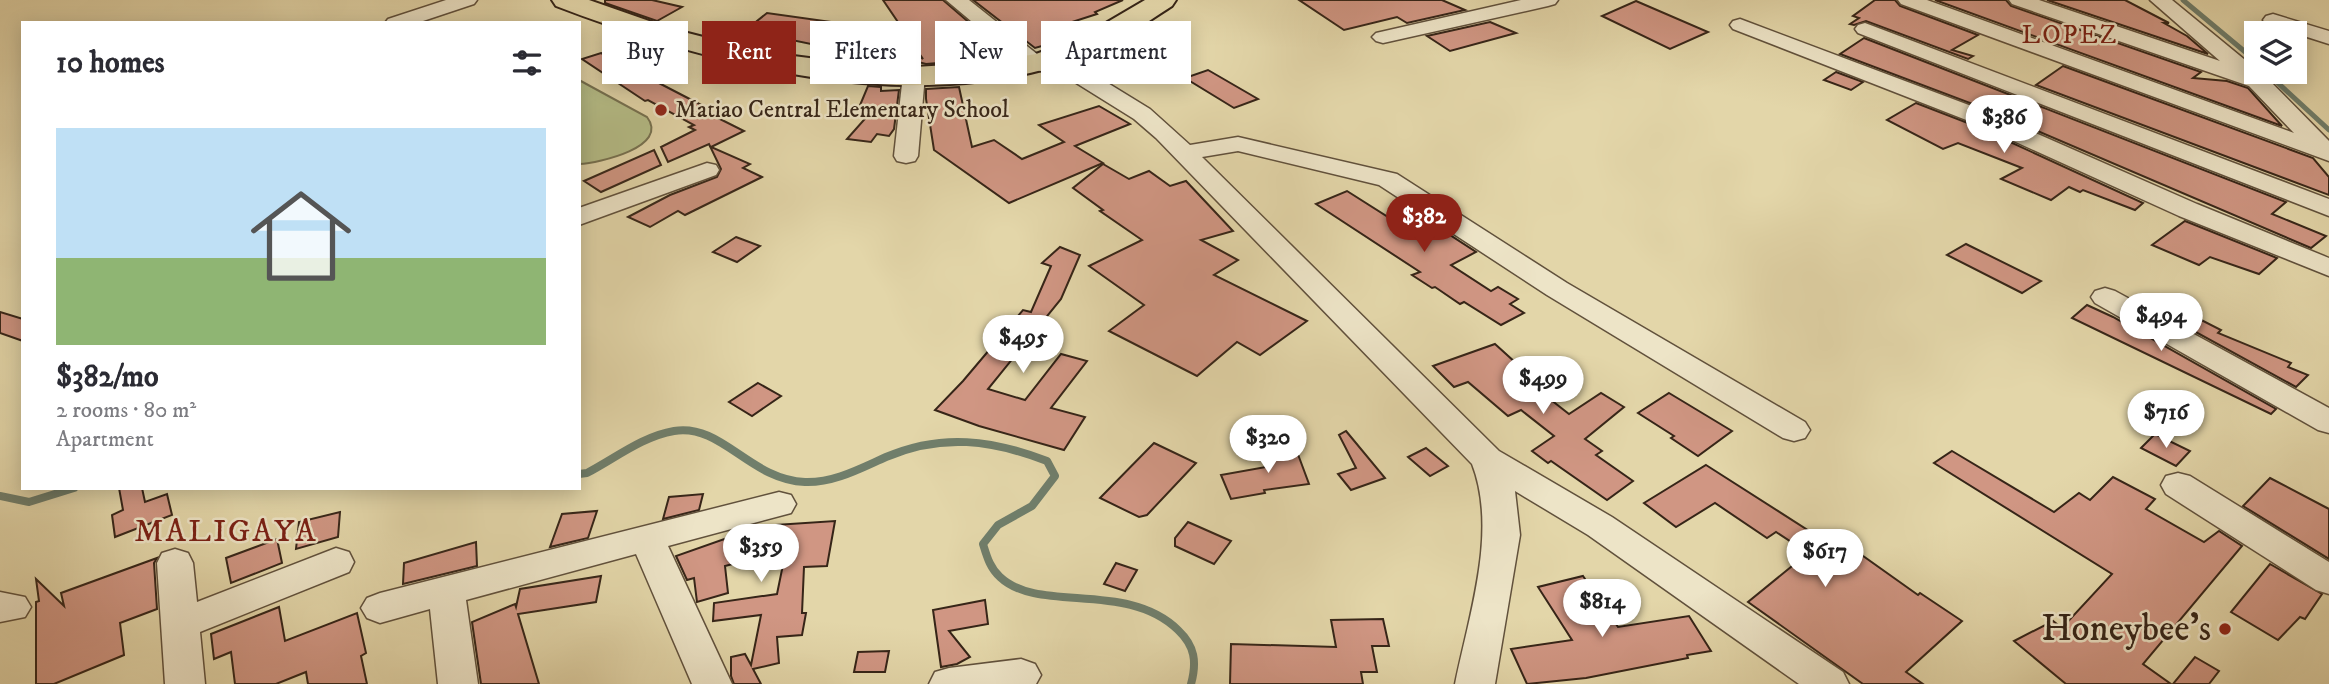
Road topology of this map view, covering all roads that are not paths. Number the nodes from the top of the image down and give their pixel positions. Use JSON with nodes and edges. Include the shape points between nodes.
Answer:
{"nodes":[{"id":1,"x":467,"y":0,"type":"edge"},
{"id":2,"x":565,"y":0,"type":"edge"},
{"id":3,"x":956,"y":0,"type":"edge"},
{"id":4,"x":1163,"y":0,"type":"edge"},
{"id":5,"x":1548,"y":0,"type":"edge"},
{"id":6,"x":1908,"y":0,"type":"edge"},
{"id":7,"x":2019,"y":0,"type":"edge"},
{"id":8,"x":2134,"y":0,"type":"edge"},
{"id":9,"x":2167,"y":6,"type":"edge"},
{"id":10,"x":2273,"y":20,"type":"dead end"},
{"id":11,"x":401,"y":21,"type":"edge"},
{"id":12,"x":1128,"y":21,"type":"edge"},
{"id":13,"x":1740,"y":25,"type":"dead end"},
{"id":14,"x":1865,"y":29,"type":"dead end"},
{"id":15,"x":1383,"y":37,"type":"dead end"},
{"id":16,"x":2329,"y":38,"type":"edge"},
{"id":17,"x":2035,"y":46,"type":"junction"},
{"id":18,"x":1035,"y":63,"type":"junction"},
{"id":19,"x":1041,"y":63,"type":"edge"},
{"id":20,"x":810,"y":69,"type":"edge"},
{"id":21,"x":2244,"y":70,"type":"edge"},
{"id":22,"x":921,"y":75,"type":"edge"},
{"id":23,"x":2244,"y":77,"type":"edge"},
{"id":24,"x":2001,"y":81,"type":"junction"},
{"id":25,"x":913,"y":84,"type":"edge"},
{"id":26,"x":1100,"y":84,"type":"edge"},
{"id":27,"x":2260,"y":84,"type":"edge"},
{"id":28,"x":1186,"y":153,"type":"junction"},
{"id":29,"x":2329,"y":154,"type":"edge"},
{"id":30,"x":906,"y":156,"type":"dead end"},
{"id":31,"x":707,"y":170,"type":"dead end"},
{"id":32,"x":2329,"y":208,"type":"edge"},
{"id":33,"x":581,"y":216,"type":"edge"},
{"id":34,"x":2329,"y":268,"type":"edge"},
{"id":35,"x":2105,"y":297,"type":"dead end"},
{"id":36,"x":2329,"y":422,"type":"edge"},
{"id":37,"x":1794,"y":430,"type":"dead end"},
{"id":38,"x":1487,"y":459,"type":"junction"},
{"id":39,"x":2178,"y":485,"type":"dead end"},
{"id":40,"x":779,"y":504,"type":"dead end"},
{"id":41,"x":648,"y":538,"type":"junction"},
{"id":42,"x":336,"y":562,"type":"dead end"},
{"id":43,"x":176,"y":563,"type":"dead end"},
{"id":44,"x":2329,"y":580,"type":"edge"},
{"id":45,"x":446,"y":591,"type":"junction"},
{"id":46,"x":380,"y":608,"type":"dead end"},
{"id":47,"x":180,"y":624,"type":"junction"},
{"id":48,"x":1021,"y":675,"type":"dead end"},
{"id":49,"x":186,"y":684,"type":"edge"},
{"id":50,"x":458,"y":684,"type":"edge"},
{"id":51,"x":712,"y":684,"type":"edge"},
{"id":52,"x":949,"y":684,"type":"edge"},
{"id":53,"x":1475,"y":684,"type":"edge"},
{"id":54,"x":1829,"y":684,"type":"edge"}],
"edges":[{"from":1,"to":11,"type":"street"},
{"from":2,"to":20,"type":"highway","via":[[672,39]]},
{"from":3,"to":18,"type":"street"},
{"from":4,"to":12,"type":"highway"},
{"from":5,"to":15,"type":"street"},
{"from":6,"to":17,"type":"street"},
{"from":7,"to":23,"type":"street"},
{"from":8,"to":9,"type":"street"},
{"from":9,"to":21,"type":"street"},
{"from":10,"to":16,"type":"street"},
{"from":13,"to":34,"type":"street","via":[[1982,118]]},
{"from":14,"to":24,"type":"street"},
{"from":17,"to":24,"type":"street"},
{"from":17,"to":29,"type":"street"},
{"from":18,"to":19,"type":"highway"},
{"from":18,"to":22,"type":"highway"},
{"from":24,"to":32,"type":"street"},
{"from":25,"to":30,"type":"street"},
{"from":26,"to":28,"type":"street"},
{"from":27,"to":29,"type":"street"},
{"from":28,"to":37,"type":"street","via":[[1229,144],[1249,146],[1388,179],[1557,289]]},
{"from":28,"to":38,"type":"street"},
{"from":31,"to":33,"type":"street"},
{"from":35,"to":36,"type":"street"},
{"from":38,"to":53,"type":"street","via":[[1498,487],[1502,535]]},
{"from":38,"to":54,"type":"street","via":[[1600,526]]},
{"from":39,"to":44,"type":"street"},
{"from":40,"to":41,"type":"street"},
{"from":41,"to":45,"type":"street"},
{"from":41,"to":51,"type":"street"},
{"from":42,"to":47,"type":"street"},
{"from":43,"to":47,"type":"street"},
{"from":45,"to":46,"type":"street"},
{"from":45,"to":50,"type":"street"},
{"from":47,"to":49,"type":"street"},
{"from":48,"to":52,"type":"street"}]}
